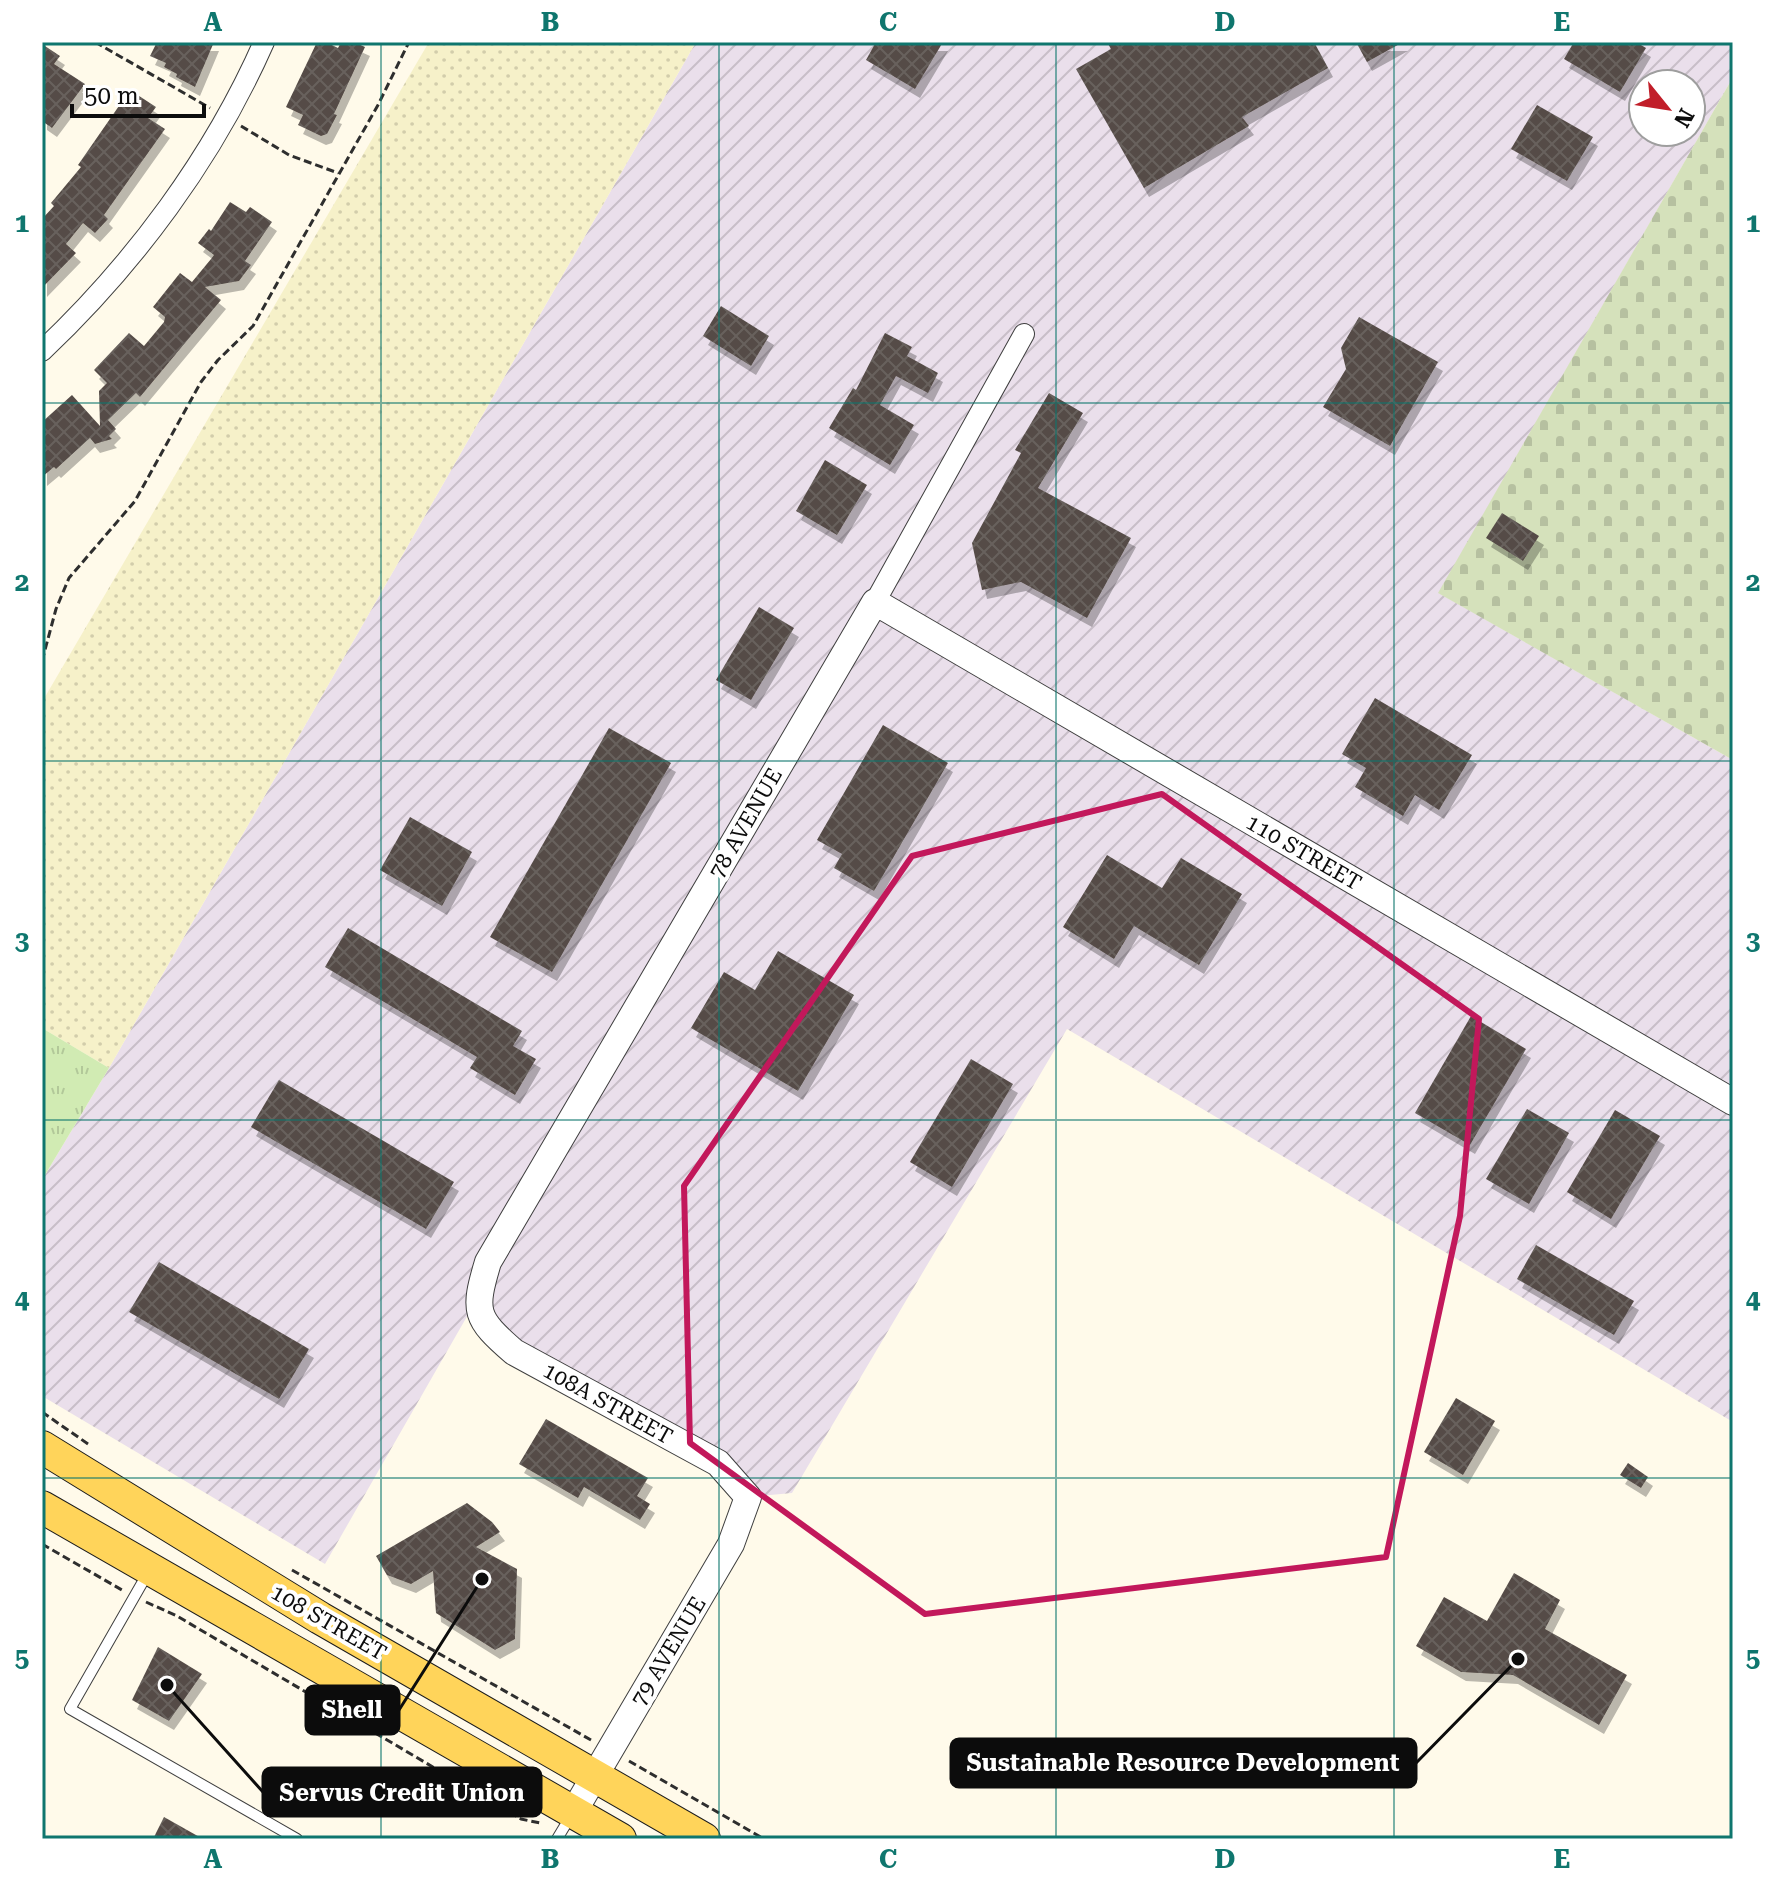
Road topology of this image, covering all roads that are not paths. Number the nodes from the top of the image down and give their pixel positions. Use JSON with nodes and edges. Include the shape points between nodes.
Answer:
{"nodes":[{"id":1,"x":264,"y":42,"type":"edge"},
{"id":2,"x":1024,"y":334,"type":"dead end"},
{"id":3,"x":42,"y":351,"type":"edge"},
{"id":4,"x":875,"y":602,"type":"junction"},
{"id":5,"x":1733,"y":1102,"type":"edge"},
{"id":6,"x":482,"y":1315,"type":"joint"},
{"id":7,"x":42,"y":1447,"type":"edge"},
{"id":8,"x":739,"y":1487,"type":"joint"},
{"id":9,"x":42,"y":1507,"type":"edge"},
{"id":10,"x":150,"y":1569,"type":"junction"},
{"id":11,"x":601,"y":1762,"type":"junction"},
{"id":12,"x":565,"y":1826,"type":"edge"},
{"id":13,"x":297,"y":1839,"type":"edge"},
{"id":14,"x":620,"y":1839,"type":"edge"},
{"id":15,"x":704,"y":1839,"type":"edge"}],
"edges":[{"from":1,"to":3,"type":"street","via":[[226,117],[150,232]]},
{"from":2,"to":4,"type":"street","name":"78 AVENUE"},
{"from":4,"to":5,"type":"street","name":"110 STREET"},
{"from":4,"to":6,"type":"street","name":"78 AVENUE","via":[[488,1262],[477,1298]]},
{"from":6,"to":8,"type":"street","name":"108A STREET","via":[[486,1327],[514,1352],[718,1463]]},
{"from":7,"to":11,"type":"main road","name":"108 STREET","via":[[320,1618]]},
{"from":8,"to":11,"type":"street","name":"79 AVENUE","via":[[748,1497],[731,1544]]},
{"from":9,"to":10,"type":"main road","name":"108 STREET"},
{"from":10,"to":12,"type":"main road","name":"108 STREET"},
{"from":10,"to":13,"type":"lane","via":[[70,1709]]},
{"from":11,"to":12,"type":"street","name":"79 AVENUE"},
{"from":11,"to":15,"type":"main road","name":"108 STREET"},
{"from":12,"to":14,"type":"main road","name":"108 STREET"}]}
